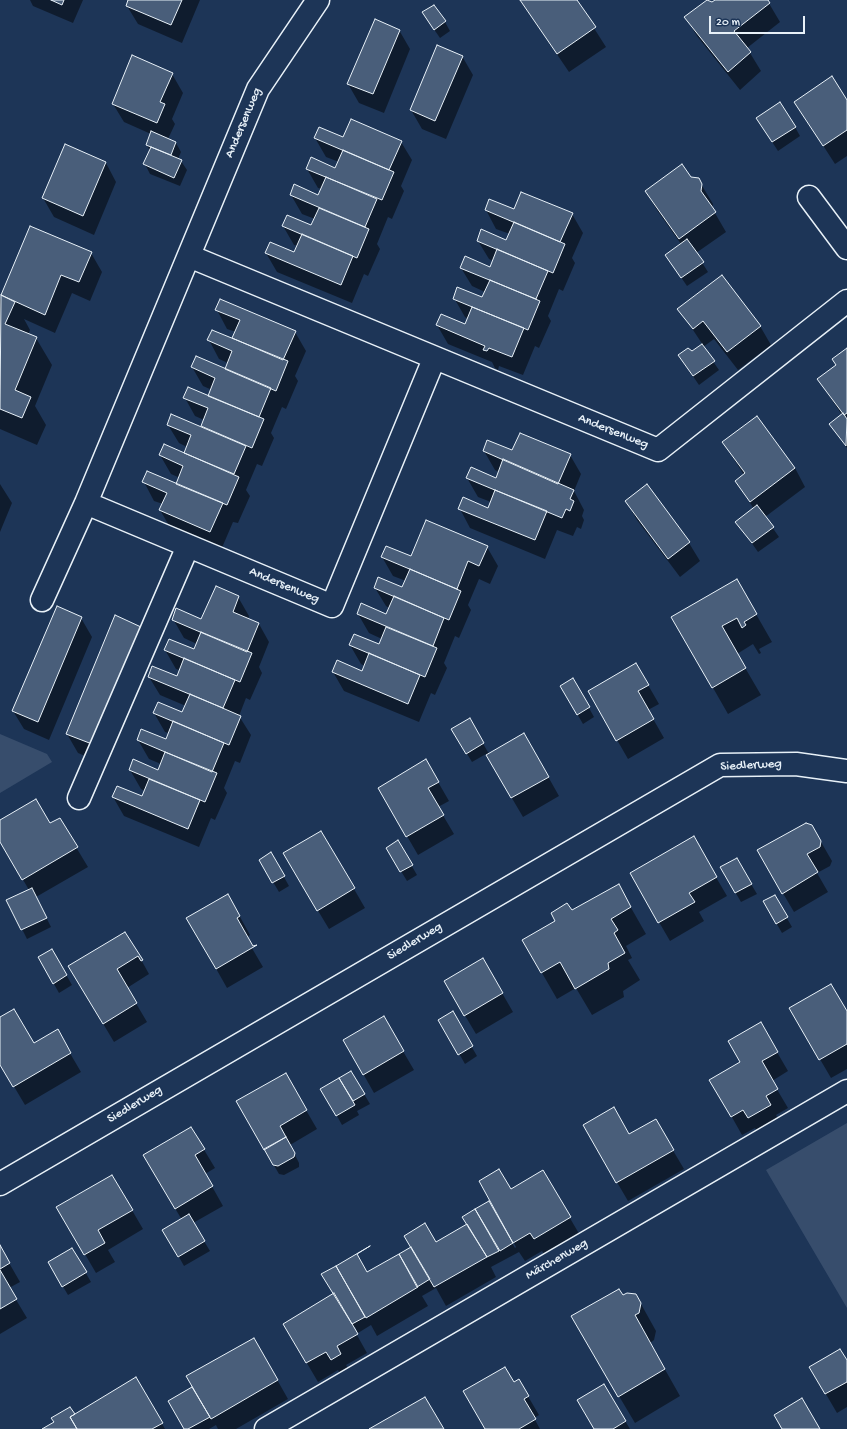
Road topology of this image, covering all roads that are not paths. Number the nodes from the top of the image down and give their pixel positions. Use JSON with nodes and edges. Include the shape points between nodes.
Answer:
{"nodes":[{"id":1,"x":318,"y":0,"type":"edge"},
{"id":2,"x":809,"y":197,"type":"dead end"},
{"id":3,"x":847,"y":248,"type":"edge"},
{"id":4,"x":189,"y":256,"type":"junction"},
{"id":5,"x":847,"y":301,"type":"edge"},
{"id":6,"x":434,"y":359,"type":"junction"},
{"id":7,"x":86,"y":503,"type":"junction"},
{"id":8,"x":188,"y":546,"type":"junction"},
{"id":9,"x":42,"y":600,"type":"dead end"},
{"id":10,"x":847,"y":771,"type":"edge"},
{"id":11,"x":79,"y":798,"type":"dead end"},
{"id":12,"x":847,"y":1091,"type":"edge"},
{"id":13,"x":0,"y":1184,"type":"edge"},
{"id":14,"x":266,"y":1429,"type":"edge"}],
"edges":[{"from":1,"to":4,"type":"street","name":"Andersenweg","via":[[258,89]]},
{"from":2,"to":3,"type":"street"},
{"from":4,"to":6,"type":"street","name":"Andersenweg"},
{"from":4,"to":7,"type":"street","name":"Andersenweg"},
{"from":5,"to":6,"type":"street","name":"Andersenweg","via":[[658,450]]},
{"from":6,"to":8,"type":"street","name":"Andersenweg","via":[[332,606]]},
{"from":7,"to":8,"type":"street","name":"Andersenweg"},
{"from":7,"to":9,"type":"street","name":"Andersenweg"},
{"from":8,"to":11,"type":"street"},
{"from":10,"to":13,"type":"street","name":"Siedlerweg","via":[[796,764],[720,764]]},
{"from":12,"to":14,"type":"street","name":"Märchenweg"}]}
